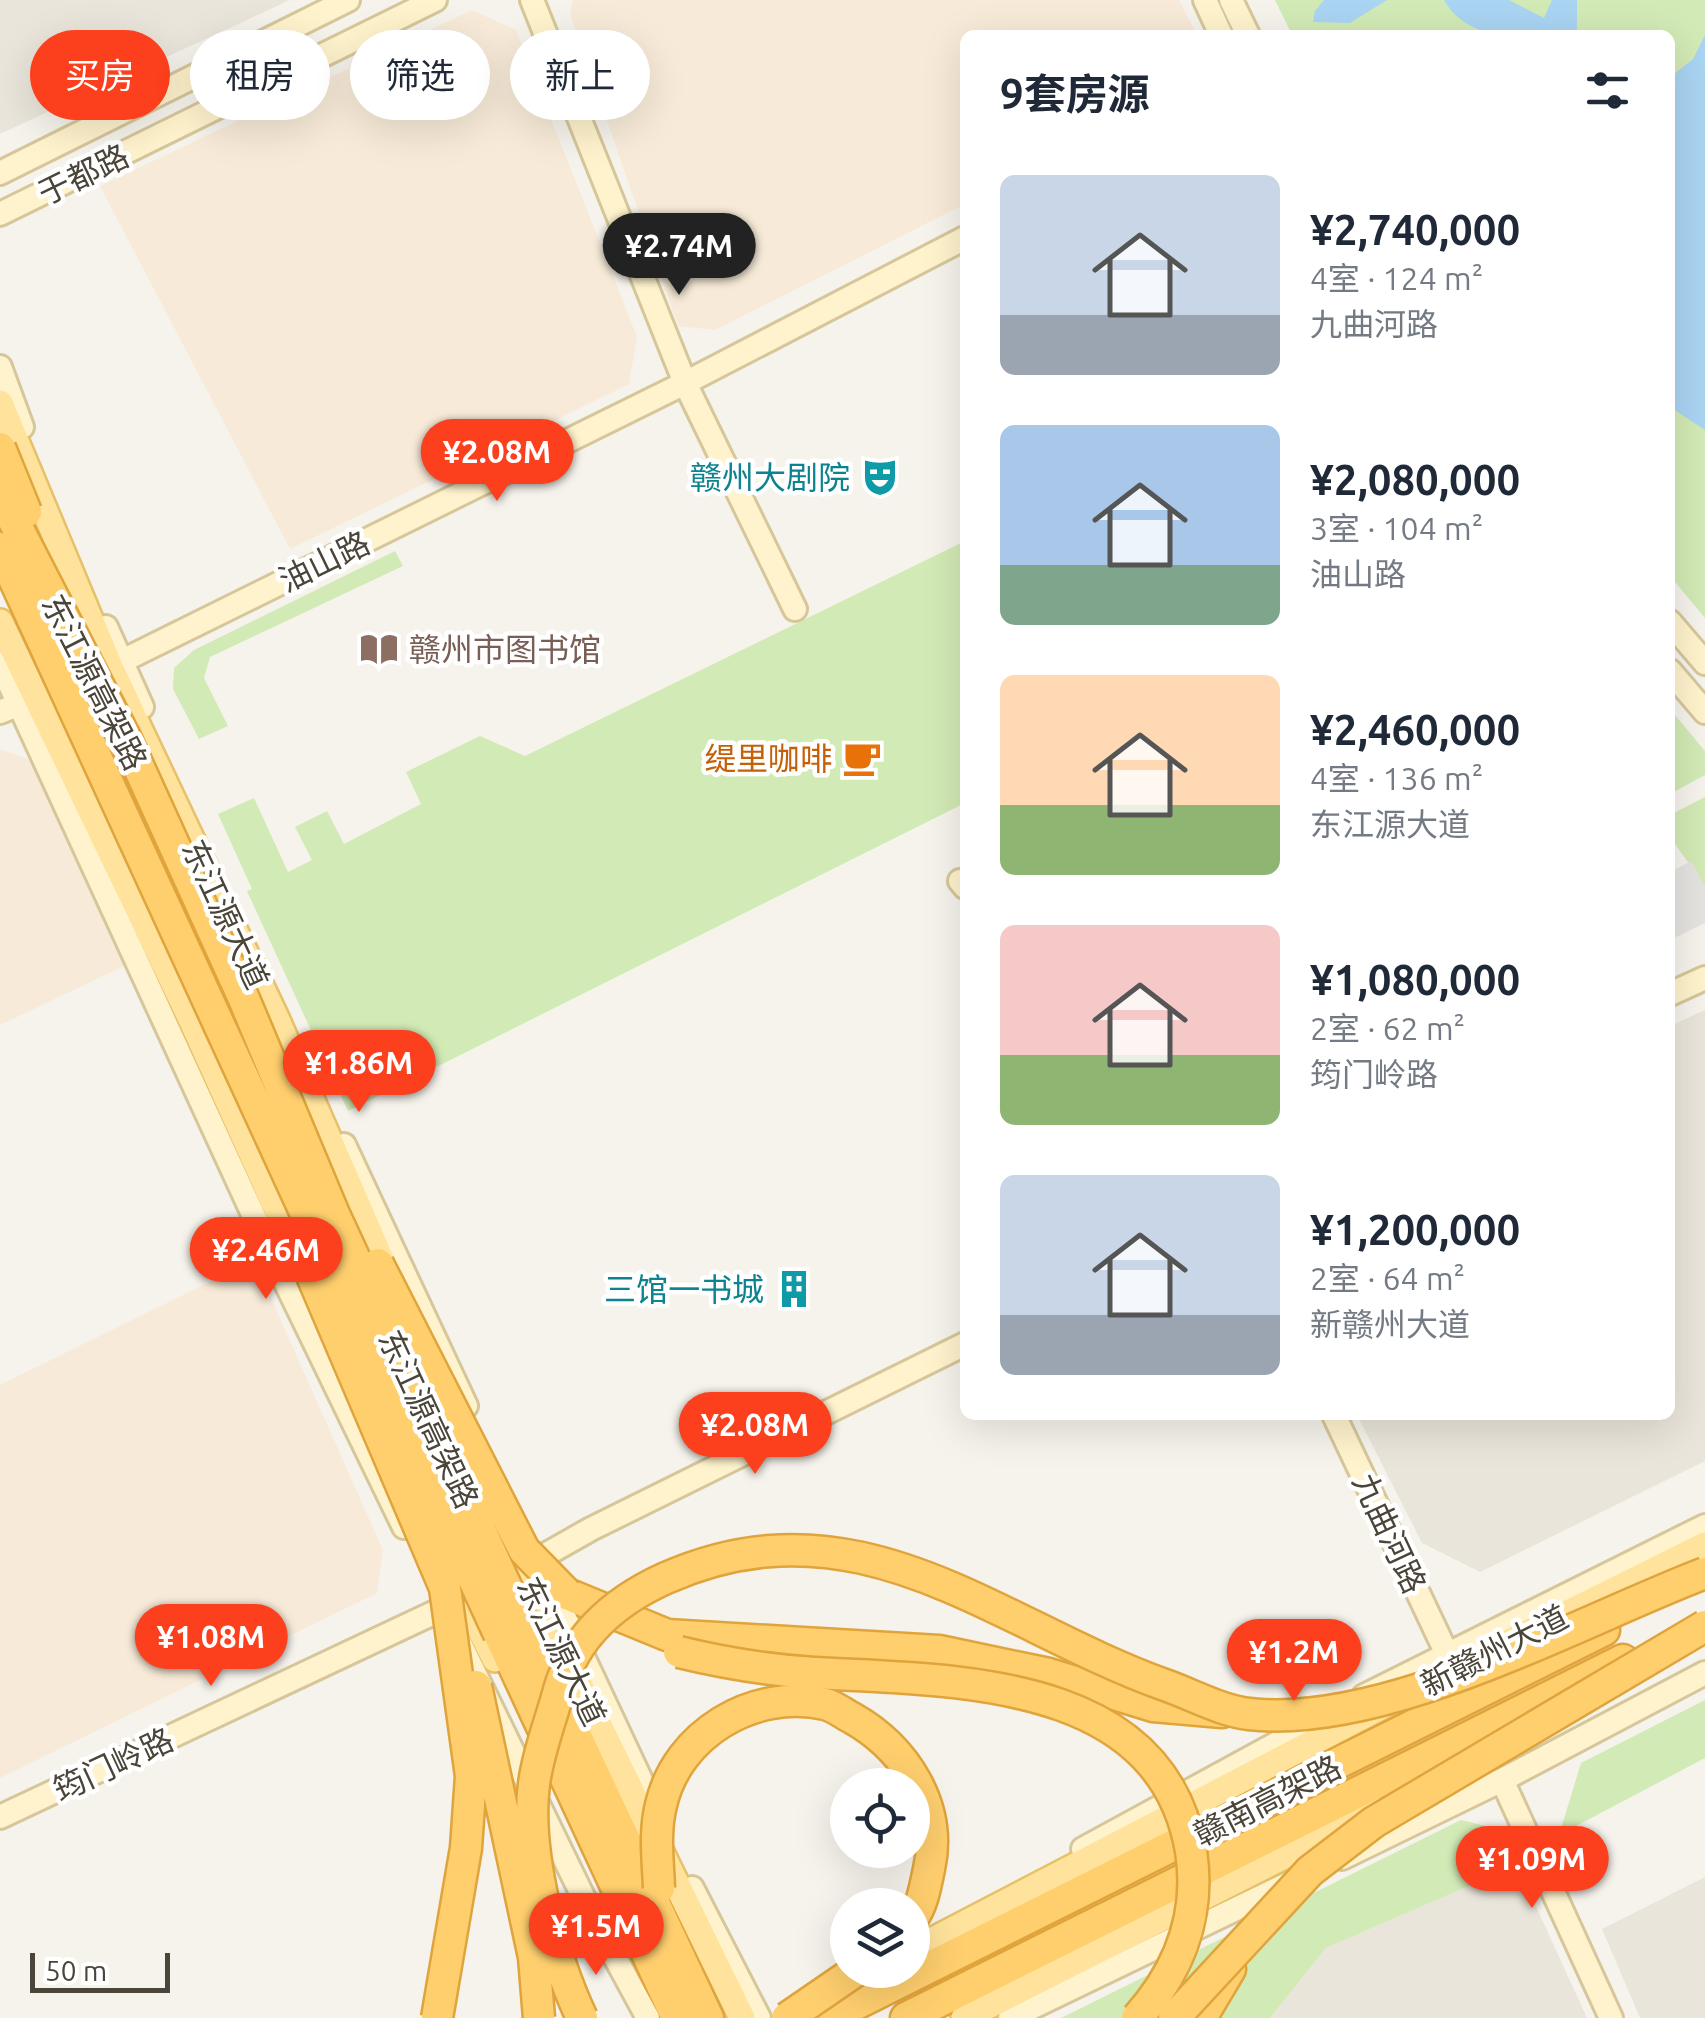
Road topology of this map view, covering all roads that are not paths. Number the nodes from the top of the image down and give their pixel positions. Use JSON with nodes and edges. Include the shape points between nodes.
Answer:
{"nodes":[{"id":1,"x":348,"y":0,"type":"edge"},
{"id":2,"x":435,"y":0,"type":"edge"},
{"id":3,"x":532,"y":0,"type":"edge"},
{"id":4,"x":1205,"y":0,"type":"edge"},
{"id":5,"x":1231,"y":0,"type":"edge"},
{"id":6,"x":1219,"y":30,"type":"edge"},
{"id":7,"x":1246,"y":30,"type":"edge"},
{"id":8,"x":0,"y":174,"type":"edge"},
{"id":9,"x":0,"y":214,"type":"edge"},
{"id":10,"x":960,"y":241,"type":"edge"},
{"id":11,"x":0,"y":367,"type":"edge"},
{"id":12,"x":685,"y":382,"type":"junction"},
{"id":13,"x":0,"y":403,"type":"edge"},
{"id":14,"x":0,"y":448,"type":"edge"},
{"id":15,"x":0,"y":494,"type":"edge"},
{"id":16,"x":0,"y":548,"type":"edge"},
{"id":17,"x":0,"y":578,"type":"edge"},
{"id":18,"x":795,"y":609,"type":"dead end"},
{"id":19,"x":0,"y":622,"type":"edge"},
{"id":20,"x":1675,"y":628,"type":"edge"},
{"id":21,"x":115,"y":663,"type":"junction"},
{"id":22,"x":1705,"y":663,"type":"edge"},
{"id":23,"x":0,"y":664,"type":"edge"},
{"id":24,"x":1675,"y":677,"type":"edge"},
{"id":25,"x":19,"y":704,"type":"edge"},
{"id":26,"x":1705,"y":712,"type":"edge"},
{"id":27,"x":126,"y":739,"type":"junction"},
{"id":28,"x":100,"y":760,"type":"junction"},
{"id":29,"x":1705,"y":978,"type":"edge"},
{"id":30,"x":1675,"y":992,"type":"edge"},
{"id":31,"x":244,"y":999,"type":"junction"},
{"id":32,"x":213,"y":1006,"type":"junction"},
{"id":33,"x":960,"y":1347,"type":"edge"},
{"id":34,"x":1336,"y":1420,"type":"edge"},
{"id":35,"x":1705,"y":1526,"type":"edge"},
{"id":36,"x":1705,"y":1544,"type":"edge"},
{"id":37,"x":529,"y":1563,"type":"junction"},
{"id":38,"x":1705,"y":1576,"type":"edge"},
{"id":39,"x":567,"y":1594,"type":"junction"},
{"id":40,"x":444,"y":1598,"type":"junction"},
{"id":41,"x":1705,"y":1623,"type":"edge"},
{"id":42,"x":1705,"y":1643,"type":"edge"},
{"id":43,"x":1446,"y":1652,"type":"junction"},
{"id":44,"x":1705,"y":1673,"type":"edge"},
{"id":45,"x":1245,"y":1714,"type":"junction"},
{"id":46,"x":1502,"y":1780,"type":"junction"},
{"id":47,"x":0,"y":1817,"type":"edge"},
{"id":48,"x":925,"y":1888,"type":"edge"},
{"id":49,"x":930,"y":1931,"type":"edge"},
{"id":50,"x":1253,"y":1936,"type":"junction"},
{"id":51,"x":930,"y":1942,"type":"edge"},
{"id":52,"x":830,"y":1985,"type":"edge"},
{"id":53,"x":831,"y":1988,"type":"edge"},
{"id":54,"x":834,"y":1988,"type":"edge"},
{"id":55,"x":437,"y":2018,"type":"edge"},
{"id":56,"x":539,"y":2018,"type":"edge"},
{"id":57,"x":582,"y":2018,"type":"edge"},
{"id":58,"x":648,"y":2018,"type":"edge"},
{"id":59,"x":669,"y":2018,"type":"edge"},
{"id":60,"x":677,"y":2018,"type":"edge"},
{"id":61,"x":708,"y":2018,"type":"edge"},
{"id":62,"x":742,"y":2018,"type":"edge"},
{"id":63,"x":758,"y":2018,"type":"edge"},
{"id":64,"x":770,"y":2018,"type":"edge"},
{"id":65,"x":787,"y":2018,"type":"edge"},
{"id":66,"x":828,"y":2018,"type":"edge"},
{"id":67,"x":906,"y":2018,"type":"edge"},
{"id":68,"x":964,"y":2018,"type":"edge"},
{"id":69,"x":1010,"y":2018,"type":"edge"},
{"id":70,"x":1137,"y":2018,"type":"edge"},
{"id":71,"x":1174,"y":2018,"type":"edge"},
{"id":72,"x":1201,"y":2018,"type":"edge"},
{"id":73,"x":1611,"y":2018,"type":"edge"}],
"edges":[{"from":1,"to":8,"type":"street"},
{"from":2,"to":9,"type":"street","name":"于都路"},
{"from":3,"to":12,"type":"street"},
{"from":4,"to":6,"type":"street"},
{"from":5,"to":7,"type":"street"},
{"from":10,"to":12,"type":"street","name":"油山路"},
{"from":11,"to":21,"type":"street"},
{"from":12,"to":18,"type":"street"},
{"from":12,"to":21,"type":"street","name":"油山路"},
{"from":13,"to":21,"type":"main road","name":"东江源大道"},
{"from":14,"to":27,"type":"highway","bridge":true},
{"from":15,"to":27,"type":"highway","name":"东江源高架路","bridge":true},
{"from":16,"to":28,"type":"highway","name":"东江源高架路","bridge":true},
{"from":17,"to":28,"type":"highway","bridge":true},
{"from":19,"to":25,"type":"main road","name":"东江源大道"},
{"from":20,"to":22,"type":"street"},
{"from":21,"to":25,"type":"street","name":"油山路"},
{"from":21,"to":37,"type":"main road","name":"东江源大道"},
{"from":23,"to":25,"type":"street"},
{"from":24,"to":26,"type":"street"},
{"from":25,"to":40,"type":"street","via":[[263,1236]]},
{"from":25,"to":59,"type":"main road","name":"东江源大道"},
{"from":27,"to":31,"type":"highway","name":"东江源高架路","bridge":true},
{"from":28,"to":32,"type":"highway","name":"东江源高架路","bridge":true},
{"from":29,"to":30,"type":"street"},
{"from":31,"to":39,"type":"highway","bridge":true,"via":[[524,1550]]},
{"from":31,"to":61,"type":"highway","name":"东江源高架路","bridge":true,"via":[[334,1214]]},
{"from":32,"to":40,"type":"highway","bridge":true,"via":[[296,1238]]},
{"from":32,"to":60,"type":"highway","name":"东江源高架路","bridge":true},
{"from":33,"to":37,"type":"street"},
{"from":34,"to":43,"type":"street","name":"九曲河路"},
{"from":35,"to":43,"type":"street"},
{"from":36,"to":51,"type":"main road","name":"新赣州大道"},
{"from":37,"to":62,"type":"main road","name":"东江源大道"},
{"from":37,"to":63,"type":"street"},
{"from":38,"to":45,"type":"highway","bridge":true,"via":[[1435,1685],[1324,1715]]},
{"from":38,"to":66,"type":"highway","name":"赣南高架路","bridge":true},
{"from":39,"to":45,"type":"highway","bridge":true,"via":[[667,1635],[938,1651],[1050,1674],[1153,1706]]},
{"from":39,"to":70,"type":"highway","bridge":true,"via":[[635,1636],[679,1652],[734,1665],[990,1686],[1110,1726],[1136,1747],[1177,1806],[1192,1861],[1191,1920],[1178,1959]]},
{"from":40,"to":47,"type":"street","name":"筠门岭路"},
{"from":40,"to":55,"type":"highway","bridge":true,"via":[[471,1776],[466,1848]]},
{"from":40,"to":56,"type":"highway","bridge":true,"via":[[491,1746],[534,1957]]},
{"from":40,"to":58,"type":"street","via":[[591,1913]]},
{"from":41,"to":50,"type":"highway","bridge":true,"via":[[1374,1822],[1310,1871]]},
{"from":41,"to":67,"type":"highway","name":"赣南高架路","bridge":true},
{"from":42,"to":68,"type":"main road"},
{"from":43,"to":49,"type":"street"},
{"from":44,"to":46,"type":"street"},
{"from":45,"to":57,"type":"highway","bridge":true,"via":[[1120,1667],[954,1585],[887,1562],[811,1551],[741,1554],[634,1592],[585,1634],[570,1662],[534,1784],[534,1831],[550,1922]]},
{"from":46,"to":69,"type":"street"},
{"from":46,"to":73,"type":"street"},
{"from":48,"to":61,"type":"highway","bridge":true,"via":[[931,1819],[896,1749],[827,1704],[740,1710],[704,1733],[674,1770],[656,1834],[660,1888]]},
{"from":50,"to":71,"type":"highway","bridge":true},
{"from":50,"to":72,"type":"highway","bridge":true},
{"from":52,"to":64,"type":"street"},
{"from":53,"to":65,"type":"highway","bridge":true},
{"from":54,"to":64,"type":"main road"}]}
